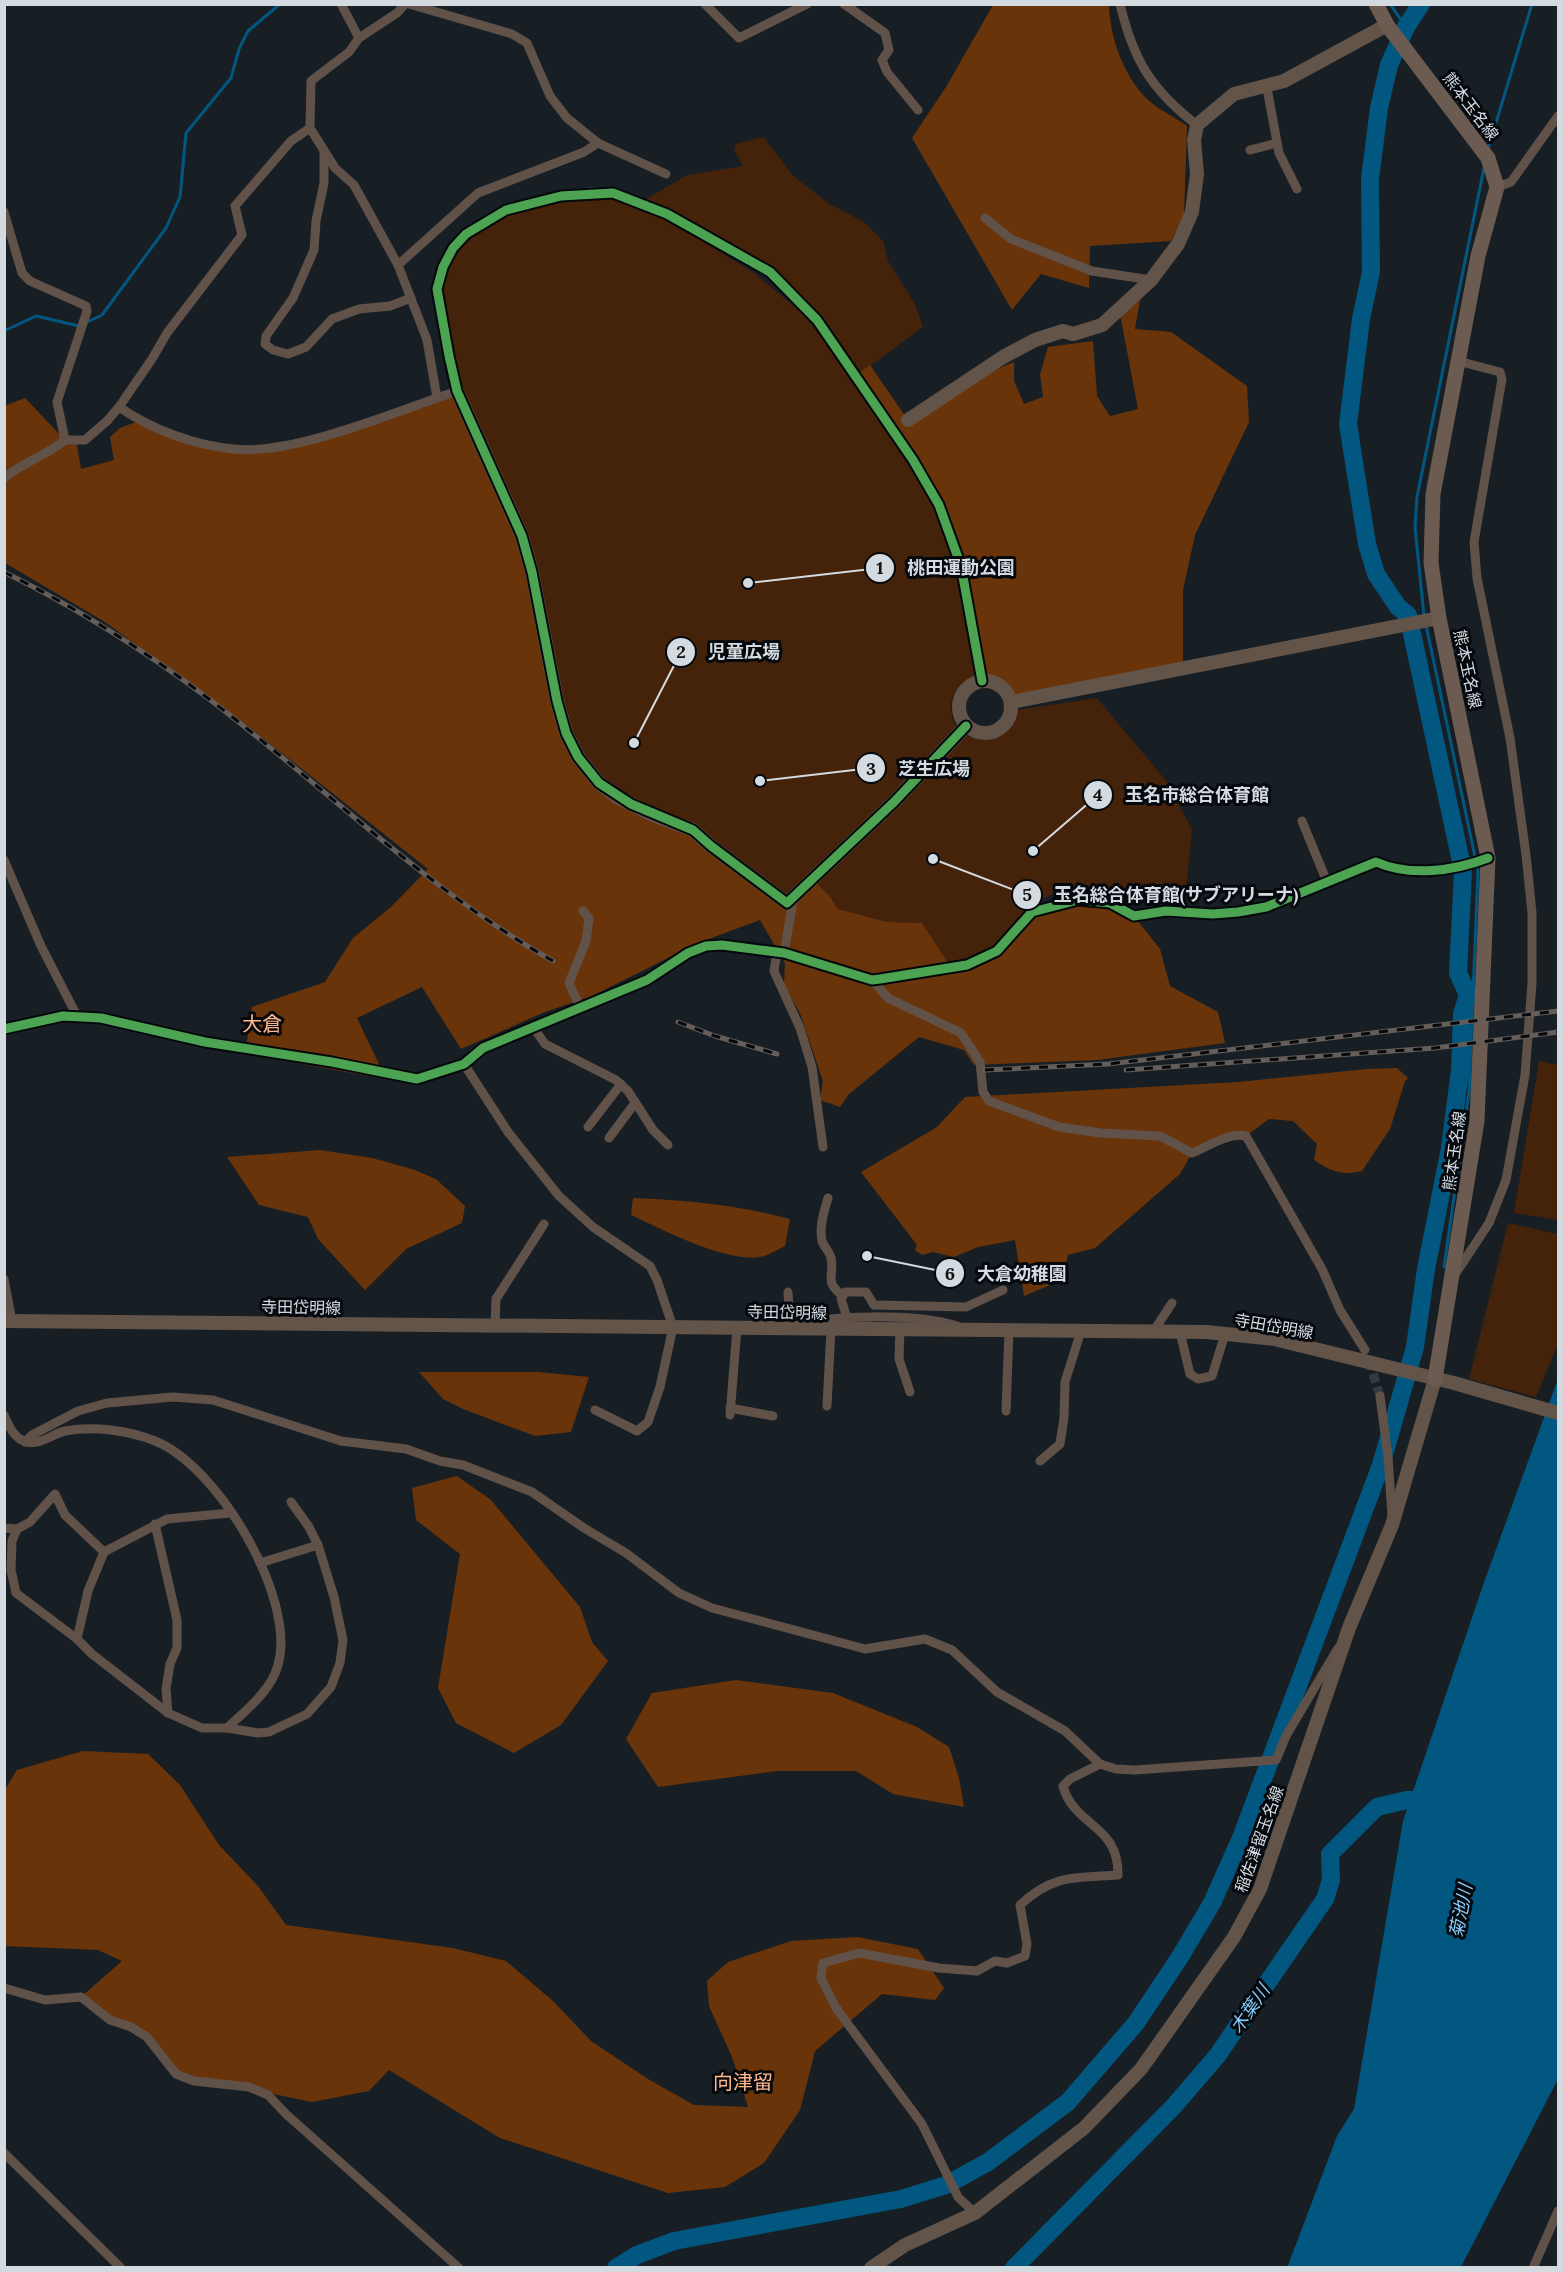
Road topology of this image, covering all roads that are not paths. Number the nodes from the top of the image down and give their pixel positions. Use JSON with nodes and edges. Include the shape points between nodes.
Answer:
{"nodes":[{"id":1,"x":341,"y":4,"type":"edge"},
{"id":2,"x":407,"y":4,"type":"edge"},
{"id":3,"x":705,"y":4,"type":"edge"},
{"id":4,"x":807,"y":4,"type":"edge"},
{"id":5,"x":844,"y":4,"type":"edge"},
{"id":6,"x":1120,"y":4,"type":"edge"},
{"id":7,"x":1376,"y":4,"type":"edge"},
{"id":8,"x":1390,"y":28,"type":"junction"},
{"id":9,"x":359,"y":38,"type":"junction"},
{"id":10,"x":1267,"y":88,"type":"junction"},
{"id":11,"x":918,"y":110,"type":"dead end"},
{"id":12,"x":1558,"y":116,"type":"edge"},
{"id":13,"x":1197,"y":125,"type":"junction"},
{"id":14,"x":310,"y":128,"type":"junction"},
{"id":15,"x":598,"y":143,"type":"junction"},
{"id":16,"x":1277,"y":143,"type":"junction"},
{"id":17,"x":1250,"y":150,"type":"dead end"},
{"id":18,"x":324,"y":151,"type":"junction"},
{"id":19,"x":666,"y":174,"type":"dead end"},
{"id":20,"x":1497,"y":188,"type":"junction"},
{"id":21,"x":1297,"y":189,"type":"dead end"},
{"id":22,"x":5,"y":213,"type":"edge"},
{"id":23,"x":985,"y":219,"type":"dead end"},
{"id":24,"x":398,"y":265,"type":"junction"},
{"id":25,"x":1151,"y":280,"type":"junction"},
{"id":26,"x":411,"y":298,"type":"junction"},
{"id":27,"x":1458,"y":361,"type":"junction"},
{"id":28,"x":457,"y":391,"type":"junction"},
{"id":29,"x":437,"y":398,"type":"junction"},
{"id":30,"x":118,"y":406,"type":"junction"},
{"id":31,"x":908,"y":420,"type":"dead end"},
{"id":32,"x":65,"y":440,"type":"junction"},
{"id":33,"x":4,"y":478,"type":"edge"},
{"id":34,"x":1430,"y":620,"type":"junction"},
{"id":35,"x":982,"y":681,"type":"junction"},
{"id":36,"x":1011,"y":702,"type":"junction"},
{"id":37,"x":966,"y":726,"type":"junction"},
{"id":38,"x":1302,"y":821,"type":"dead end"},
{"id":39,"x":4,"y":860,"type":"edge"},
{"id":40,"x":1485,"y":860,"type":"junction"},
{"id":41,"x":1327,"y":882,"type":"junction"},
{"id":42,"x":787,"y":903,"type":"junction"},
{"id":43,"x":583,"y":910,"type":"dead end"},
{"id":44,"x":781,"y":953,"type":"junction"},
{"id":45,"x":872,"y":980,"type":"junction"},
{"id":46,"x":580,"y":1007,"type":"junction"},
{"id":47,"x":77,"y":1016,"type":"junction"},
{"id":48,"x":533,"y":1027,"type":"junction"},
{"id":49,"x":4,"y":1029,"type":"edge"},
{"id":50,"x":464,"y":1064,"type":"junction"},
{"id":51,"x":621,"y":1084,"type":"junction"},
{"id":52,"x":635,"y":1103,"type":"junction"},
{"id":53,"x":588,"y":1126,"type":"dead end"},
{"id":54,"x":609,"y":1138,"type":"dead end"},
{"id":55,"x":668,"y":1145,"type":"dead end"},
{"id":56,"x":822,"y":1147,"type":"dead end"},
{"id":57,"x":828,"y":1198,"type":"dead end"},
{"id":58,"x":544,"y":1224,"type":"dead end"},
{"id":59,"x":4,"y":1280,"type":"edge"},
{"id":60,"x":1452,"y":1280,"type":"junction"},
{"id":61,"x":1004,"y":1290,"type":"dead end"},
{"id":62,"x":788,"y":1292,"type":"dead end"},
{"id":63,"x":843,"y":1296,"type":"junction"},
{"id":64,"x":1172,"y":1303,"type":"dead end"},
{"id":65,"x":874,"y":1305,"type":"junction"},
{"id":66,"x":867,"y":1317,"type":"junction"},
{"id":67,"x":847,"y":1318,"type":"junction"},
{"id":68,"x":8,"y":1321,"type":"edge"},
{"id":69,"x":495,"y":1325,"type":"junction"},
{"id":70,"x":673,"y":1327,"type":"junction"},
{"id":71,"x":737,"y":1328,"type":"junction"},
{"id":72,"x":790,"y":1328,"type":"junction"},
{"id":73,"x":831,"y":1329,"type":"junction"},
{"id":74,"x":900,"y":1329,"type":"junction"},
{"id":75,"x":971,"y":1330,"type":"junction"},
{"id":76,"x":1009,"y":1330,"type":"junction"},
{"id":77,"x":1081,"y":1331,"type":"junction"},
{"id":78,"x":1153,"y":1332,"type":"junction"},
{"id":79,"x":1180,"y":1332,"type":"junction"},
{"id":80,"x":1225,"y":1334,"type":"junction"},
{"id":81,"x":1365,"y":1350,"type":"tunnel mouth"},
{"id":82,"x":1435,"y":1379,"type":"junction"},
{"id":83,"x":910,"y":1392,"type":"dead end"},
{"id":84,"x":1380,"y":1396,"type":"tunnel mouth"},
{"id":85,"x":827,"y":1406,"type":"dead end"},
{"id":86,"x":596,"y":1410,"type":"dead end"},
{"id":87,"x":1006,"y":1411,"type":"dead end"},
{"id":88,"x":1558,"y":1413,"type":"edge"},
{"id":89,"x":4,"y":1415,"type":"edge"},
{"id":90,"x":773,"y":1416,"type":"dead end"},
{"id":91,"x":25,"y":1442,"type":"junction"},
{"id":92,"x":1040,"y":1461,"type":"dead end"},
{"id":93,"x":291,"y":1502,"type":"dead end"},
{"id":94,"x":230,"y":1513,"type":"junction"},
{"id":95,"x":155,"y":1524,"type":"junction"},
{"id":96,"x":1392,"y":1525,"type":"junction"},
{"id":97,"x":4,"y":1528,"type":"edge"},
{"id":98,"x":17,"y":1529,"type":"junction"},
{"id":99,"x":318,"y":1545,"type":"junction"},
{"id":100,"x":104,"y":1552,"type":"junction"},
{"id":101,"x":260,"y":1563,"type":"junction"},
{"id":102,"x":1349,"y":1628,"type":"junction"},
{"id":103,"x":77,"y":1639,"type":"junction"},
{"id":104,"x":168,"y":1713,"type":"junction"},
{"id":105,"x":227,"y":1728,"type":"junction"},
{"id":106,"x":1100,"y":1764,"type":"junction"},
{"id":107,"x":4,"y":1988,"type":"edge"},
{"id":108,"x":4,"y":2153,"type":"edge"},
{"id":109,"x":1558,"y":2211,"type":"edge"},
{"id":110,"x":975,"y":2213,"type":"junction"},
{"id":111,"x":121,"y":2268,"type":"edge"},
{"id":112,"x":459,"y":2268,"type":"edge"},
{"id":113,"x":871,"y":2268,"type":"edge"},
{"id":114,"x":1533,"y":2268,"type":"edge"}],
"edges":[{"from":1,"to":9,"type":"street"},
{"from":2,"to":9,"type":"street"},
{"from":2,"to":15,"type":"street","via":[[512,34],[527,43],[557,107]]},
{"from":3,"to":4,"type":"street","via":[[739,38]]},
{"from":5,"to":11,"type":"street","via":[[885,33],[889,50],[882,60],[887,72]]},
{"from":6,"to":13,"type":"street","via":[[1141,66],[1156,89]]},
{"from":7,"to":8,"type":"main road","name":"熊本玉名線"},
{"from":8,"to":10,"type":"main road"},
{"from":8,"to":20,"type":"main road","name":"熊本玉名線","via":[[1488,158]]},
{"from":9,"to":14,"type":"street","via":[[349,52],[311,81]]},
{"from":10,"to":13,"type":"main road","via":[[1234,94]]},
{"from":10,"to":16,"type":"street"},
{"from":12,"to":20,"type":"street","via":[[1511,182]]},
{"from":13,"to":25,"type":"main road","via":[[1192,212],[1179,244]]},
{"from":14,"to":18,"type":"street"},
{"from":14,"to":30,"type":"street","via":[[291,141],[235,206],[242,236],[167,333]]},
{"from":15,"to":19,"type":"street"},
{"from":15,"to":24,"type":"street","via":[[478,193]]},
{"from":16,"to":17,"type":"street"},
{"from":16,"to":21,"type":"street"},
{"from":18,"to":24,"type":"street","via":[[354,185]]},
{"from":18,"to":26,"type":"street","via":[[324,183],[314,250],[293,298],[266,336],[265,344],[288,354],[306,347],[332,319]]},
{"from":20,"to":27,"type":"main road","name":"熊本玉名線","via":[[1478,256]]},
{"from":22,"to":32,"type":"street","via":[[22,273],[30,281],[86,306],[57,402]]},
{"from":23,"to":25,"type":"street","via":[[1011,239],[1092,271]]},
{"from":24,"to":26,"type":"street"},
{"from":25,"to":31,"type":"main road","via":[[1102,325],[1073,334],[1063,331],[1030,343]]},
{"from":26,"to":29,"type":"street","via":[[427,340]]},
{"from":27,"to":34,"type":"main road","name":"熊本玉名線","via":[[1433,494]]},
{"from":27,"to":60,"type":"street","via":[[1500,372],[1502,379],[1474,542],[1477,578],[1510,738],[1526,855],[1532,913],[1532,983],[1525,1075],[1506,1180],[1489,1223]]},
{"from":28,"to":29,"type":"street"},
{"from":28,"to":35,"type":"street","via":[[437,289],[453,248],[466,234],[506,210],[590,192],[613,193],[667,214],[770,272],[817,320],[913,460],[939,505],[953,540]]},
{"from":28,"to":42,"type":"main road","via":[[522,536],[557,701],[578,757],[599,783],[618,797],[693,830]]},
{"from":29,"to":30,"type":"street","via":[[335,432],[274,447],[233,449],[154,427]]},
{"from":30,"to":32,"type":"street","via":[[85,440]]},
{"from":32,"to":33,"type":"street"},
{"from":34,"to":36,"type":"main road"},
{"from":34,"to":40,"type":"main road","name":"熊本玉名線"},
{"from":35,"to":36,"type":"main road","via":[[1001,686]]},
{"from":35,"to":37,"type":"main road","via":[[962,695],[959,711]]},
{"from":36,"to":37,"type":"main road","via":[[1009,719],[997,731],[981,733]]},
{"from":37,"to":42,"type":"main road","via":[[894,802]]},
{"from":38,"to":41,"type":"street"},
{"from":39,"to":47,"type":"street"},
{"from":40,"to":41,"type":"street","via":[[1423,871],[1376,862]]},
{"from":40,"to":60,"type":"main road","name":"熊本玉名線","via":[[1477,1121]]},
{"from":41,"to":45,"type":"street","via":[[1266,907],[1213,914],[1166,911],[1134,916],[1110,903],[1078,900],[1032,912],[997,951],[967,965]]},
{"from":42,"to":44,"type":"street","via":[[792,907]]},
{"from":43,"to":46,"type":"street","via":[[589,918],[586,941],[569,983]]},
{"from":44,"to":45,"type":"street"},
{"from":44,"to":46,"type":"street","via":[[706,946],[647,980]]},
{"from":44,"to":56,"type":"street","via":[[774,971],[800,1028],[812,1067]]},
{"from":45,"to":81,"type":"street","via":[[888,998],[961,1033],[980,1062],[983,1092],[1001,1108],[1059,1126],[1160,1136],[1192,1154],[1227,1138],[1246,1136]]},
{"from":46,"to":48,"type":"street"},
{"from":47,"to":49,"type":"street"},
{"from":47,"to":50,"type":"street","via":[[417,1079]]},
{"from":48,"to":50,"type":"street","via":[[483,1048]]},
{"from":48,"to":51,"type":"street","via":[[545,1044]]},
{"from":50,"to":70,"type":"street","via":[[508,1132],[560,1196],[593,1227],[650,1266]]},
{"from":51,"to":52,"type":"street"},
{"from":51,"to":53,"type":"street"},
{"from":52,"to":54,"type":"street"},
{"from":52,"to":55,"type":"street"},
{"from":57,"to":63,"type":"street","via":[[821,1223],[823,1242],[831,1258],[829,1278],[833,1289]]},
{"from":58,"to":69,"type":"street","via":[[496,1299]]},
{"from":59,"to":68,"type":"street"},
{"from":60,"to":82,"type":"main road","name":"熊本玉名線"},
{"from":61,"to":65,"type":"street","via":[[966,1307]]},
{"from":62,"to":72,"type":"street"},
{"from":63,"to":65,"type":"street","via":[[845,1292],[866,1292]]},
{"from":63,"to":67,"type":"street"},
{"from":64,"to":78,"type":"street"},
{"from":65,"to":66,"type":"street"},
{"from":66,"to":67,"type":"street"},
{"from":66,"to":75,"type":"street","via":[[949,1323]]},
{"from":67,"to":72,"type":"street","via":[[803,1322]]},
{"from":68,"to":69,"type":"main road","name":"寺田岱明線"},
{"from":69,"to":70,"type":"main road","name":"寺田岱明線"},
{"from":70,"to":71,"type":"main road","name":"寺田岱明線"},
{"from":70,"to":86,"type":"street","via":[[648,1422],[637,1431]]},
{"from":71,"to":72,"type":"main road","name":"寺田岱明線"},
{"from":71,"to":90,"type":"street","via":[[730,1412]]},
{"from":72,"to":73,"type":"main road","name":"寺田岱明線"},
{"from":73,"to":74,"type":"main road","name":"寺田岱明線"},
{"from":73,"to":85,"type":"street"},
{"from":74,"to":75,"type":"main road","name":"寺田岱明線"},
{"from":74,"to":83,"type":"street","via":[[899,1359]]},
{"from":75,"to":76,"type":"main road","name":"寺田岱明線"},
{"from":76,"to":77,"type":"main road","name":"寺田岱明線"},
{"from":76,"to":87,"type":"street"},
{"from":77,"to":78,"type":"main road","name":"寺田岱明線"},
{"from":77,"to":92,"type":"street","via":[[1065,1382],[1060,1443]]},
{"from":78,"to":79,"type":"main road","name":"寺田岱明線"},
{"from":79,"to":80,"type":"main road","name":"寺田岱明線"},
{"from":79,"to":80,"type":"street","via":[[1190,1374],[1198,1379],[1212,1376]]},
{"from":80,"to":82,"type":"main road","name":"寺田岱明線","via":[[1274,1339]]},
{"from":82,"to":88,"type":"main road","name":"寺田岱明線"},
{"from":82,"to":96,"type":"main road","name":"稲佐津留玉名線"},
{"from":84,"to":96,"type":"street"},
{"from":89,"to":91,"type":"street","via":[[15,1436]]},
{"from":91,"to":94,"type":"street","via":[[37,1442],[63,1431],[103,1428],[154,1441],[189,1461]]},
{"from":91,"to":106,"type":"street","via":[[78,1411],[107,1403],[172,1397],[213,1400],[341,1441],[406,1449],[463,1465],[531,1492],[626,1553],[679,1593],[712,1608],[866,1649],[925,1639],[952,1650],[997,1692],[1065,1731]]},
{"from":93,"to":99,"type":"street"},
{"from":94,"to":95,"type":"street","via":[[167,1519]]},
{"from":94,"to":101,"type":"street"},
{"from":95,"to":100,"type":"street"},
{"from":95,"to":104,"type":"street","via":[[177,1620],[177,1648],[166,1689]]},
{"from":96,"to":102,"type":"main road","name":"稲佐津留玉名線"},
{"from":97,"to":98,"type":"street"},
{"from":98,"to":100,"type":"street","via":[[30,1522],[55,1494],[65,1515]]},
{"from":98,"to":103,"type":"street","via":[[12,1541],[11,1570],[16,1593]]},
{"from":99,"to":101,"type":"street"},
{"from":99,"to":105,"type":"street","via":[[343,1640],[331,1687],[307,1714],[287,1725],[258,1733]]},
{"from":100,"to":103,"type":"street","via":[[88,1592]]},
{"from":101,"to":105,"type":"street","via":[[279,1621],[278,1665],[270,1684]]},
{"from":102,"to":106,"type":"street","via":[[1276,1760],[1135,1770]]},
{"from":102,"to":110,"type":"main road","name":"稲佐津留玉名線","via":[[1260,1889],[1234,1937],[1141,2069],[1084,2128]]},
{"from":103,"to":104,"type":"street"},
{"from":104,"to":105,"type":"street","via":[[202,1728]]},
{"from":106,"to":110,"type":"street","via":[[1063,1786],[1071,1807],[1103,1832],[1118,1860],[1118,1875],[1066,1878],[1034,1892],[1020,1905],[1026,1956],[1007,1963],[995,1961],[977,1971],[859,1953],[823,1963],[821,1978],[836,2008],[922,2124],[958,2197]]},
{"from":107,"to":112,"type":"street","via":[[45,2000],[81,1997],[110,2020],[147,2037],[176,2074],[194,2081],[249,2087],[268,2095]]},
{"from":108,"to":111,"type":"street"},
{"from":109,"to":114,"type":"street"},
{"from":110,"to":113,"type":"main road","name":"稲佐津留玉名線","via":[[905,2245]]}]}
